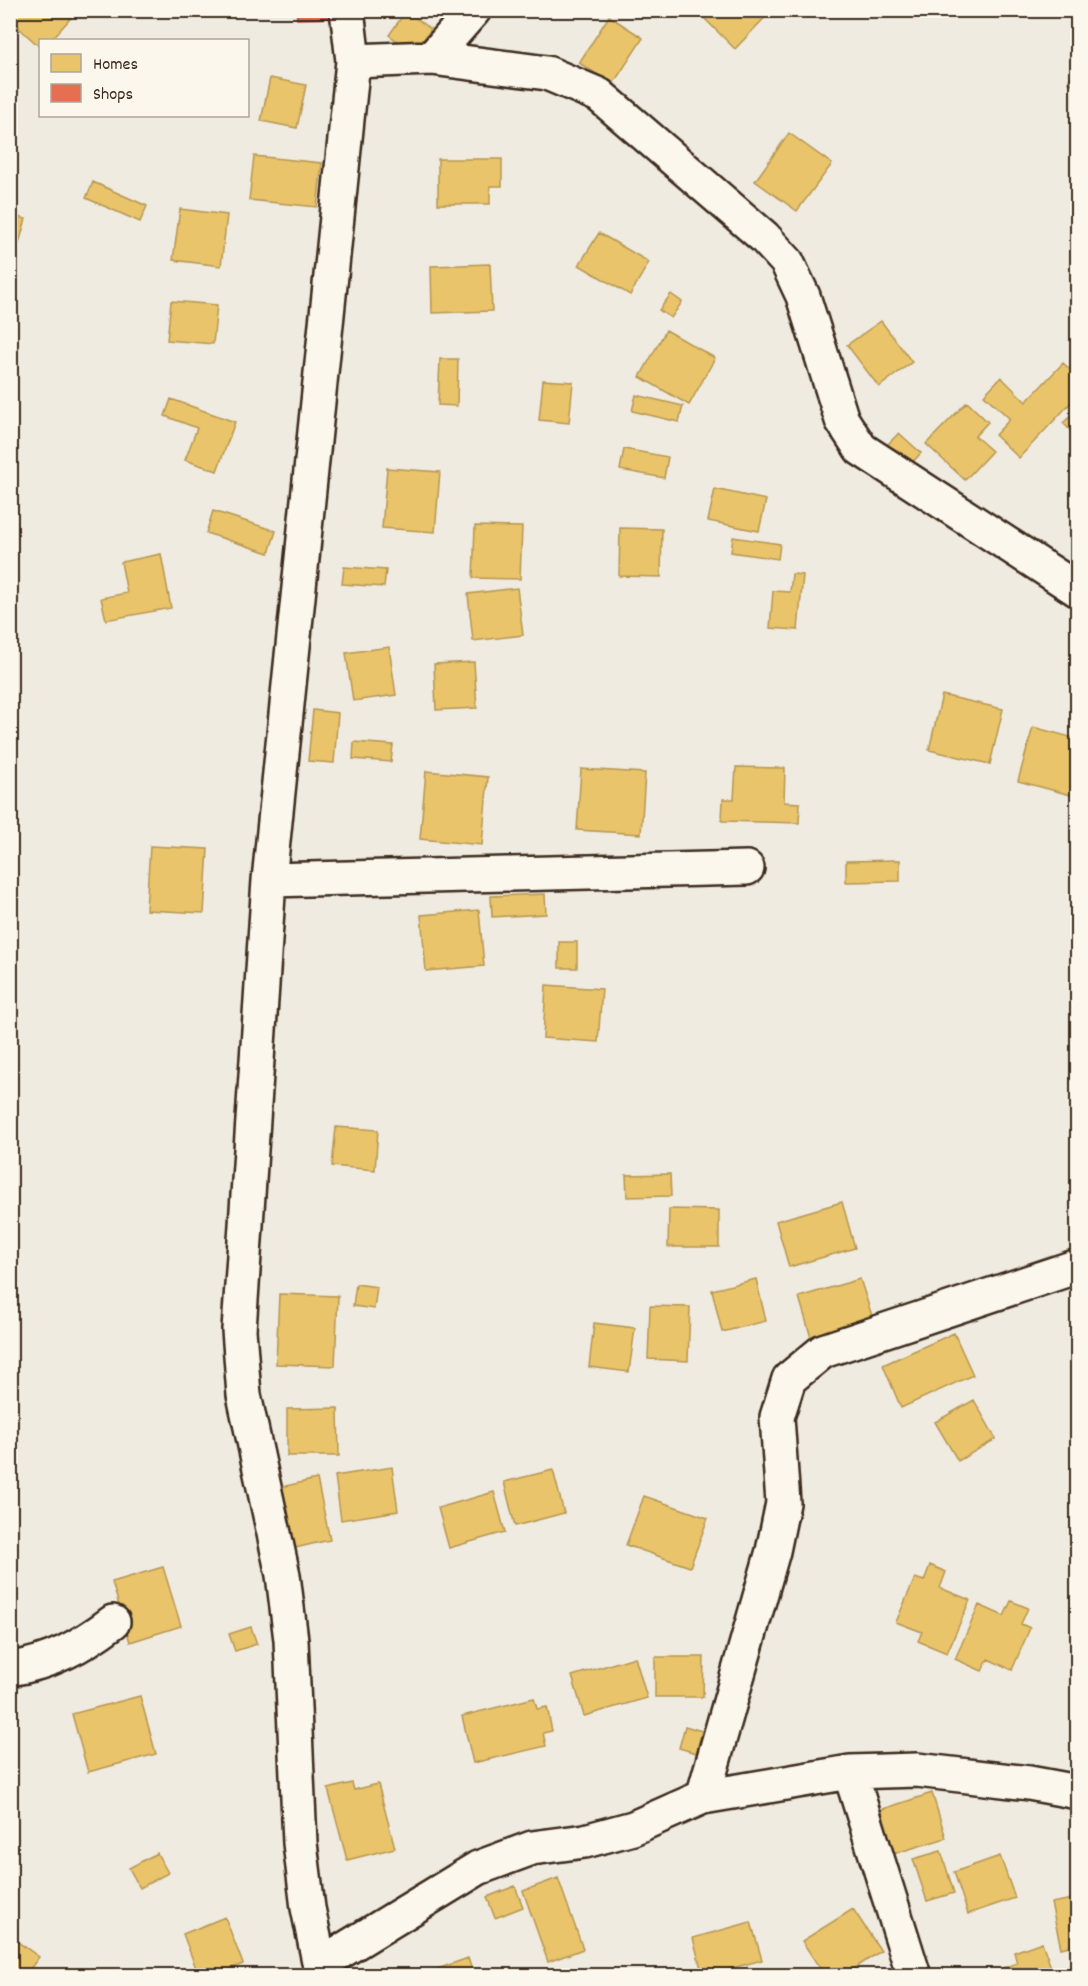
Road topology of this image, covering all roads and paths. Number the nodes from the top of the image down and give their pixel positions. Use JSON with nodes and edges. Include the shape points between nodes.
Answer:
{"nodes":[{"id":1,"x":347,"y":10,"type":"edge"},
{"id":2,"x":474,"y":10,"type":"edge"},
{"id":3,"x":432,"y":58,"type":"junction"},
{"id":4,"x":353,"y":61,"type":"junction"},
{"id":5,"x":1077,"y":590,"type":"edge"},
{"id":6,"x":747,"y":868,"type":"dead end"},
{"id":7,"x":269,"y":880,"type":"junction"},
{"id":8,"x":1077,"y":1266,"type":"edge"},
{"id":9,"x":113,"y":1622,"type":"dead end"},
{"id":10,"x":10,"y":1669,"type":"edge"},
{"id":11,"x":850,"y":1772,"type":"junction"},
{"id":12,"x":1077,"y":1792,"type":"edge"},
{"id":13,"x":703,"y":1797,"type":"junction"},
{"id":14,"x":322,"y":1969,"type":"edge"},
{"id":15,"x":914,"y":1976,"type":"edge"}],
"edges":[{"from":1,"to":4,"type":"street"},
{"from":2,"to":3,"type":"street"},
{"from":3,"to":4,"type":"street"},
{"from":3,"to":5,"type":"street","via":[[547,73],[599,95],[764,237],[787,262],[803,296],[842,420],[861,449]]},
{"from":4,"to":7,"type":"street"},
{"from":6,"to":7,"type":"street"},
{"from":7,"to":14,"type":"street","via":[[238,1330],[244,1395],[283,1575],[300,1843],[308,1908]]},
{"from":8,"to":13,"type":"street","via":[[823,1352],[789,1379],[777,1417],[783,1503]]},
{"from":9,"to":10,"type":"street","via":[[60,1656]]},
{"from":11,"to":12,"type":"street","via":[[917,1770]]},
{"from":11,"to":13,"type":"street"},
{"from":11,"to":15,"type":"street"},
{"from":13,"to":14,"type":"street","via":[[633,1828],[585,1841],[532,1848],[478,1868]]}]}
